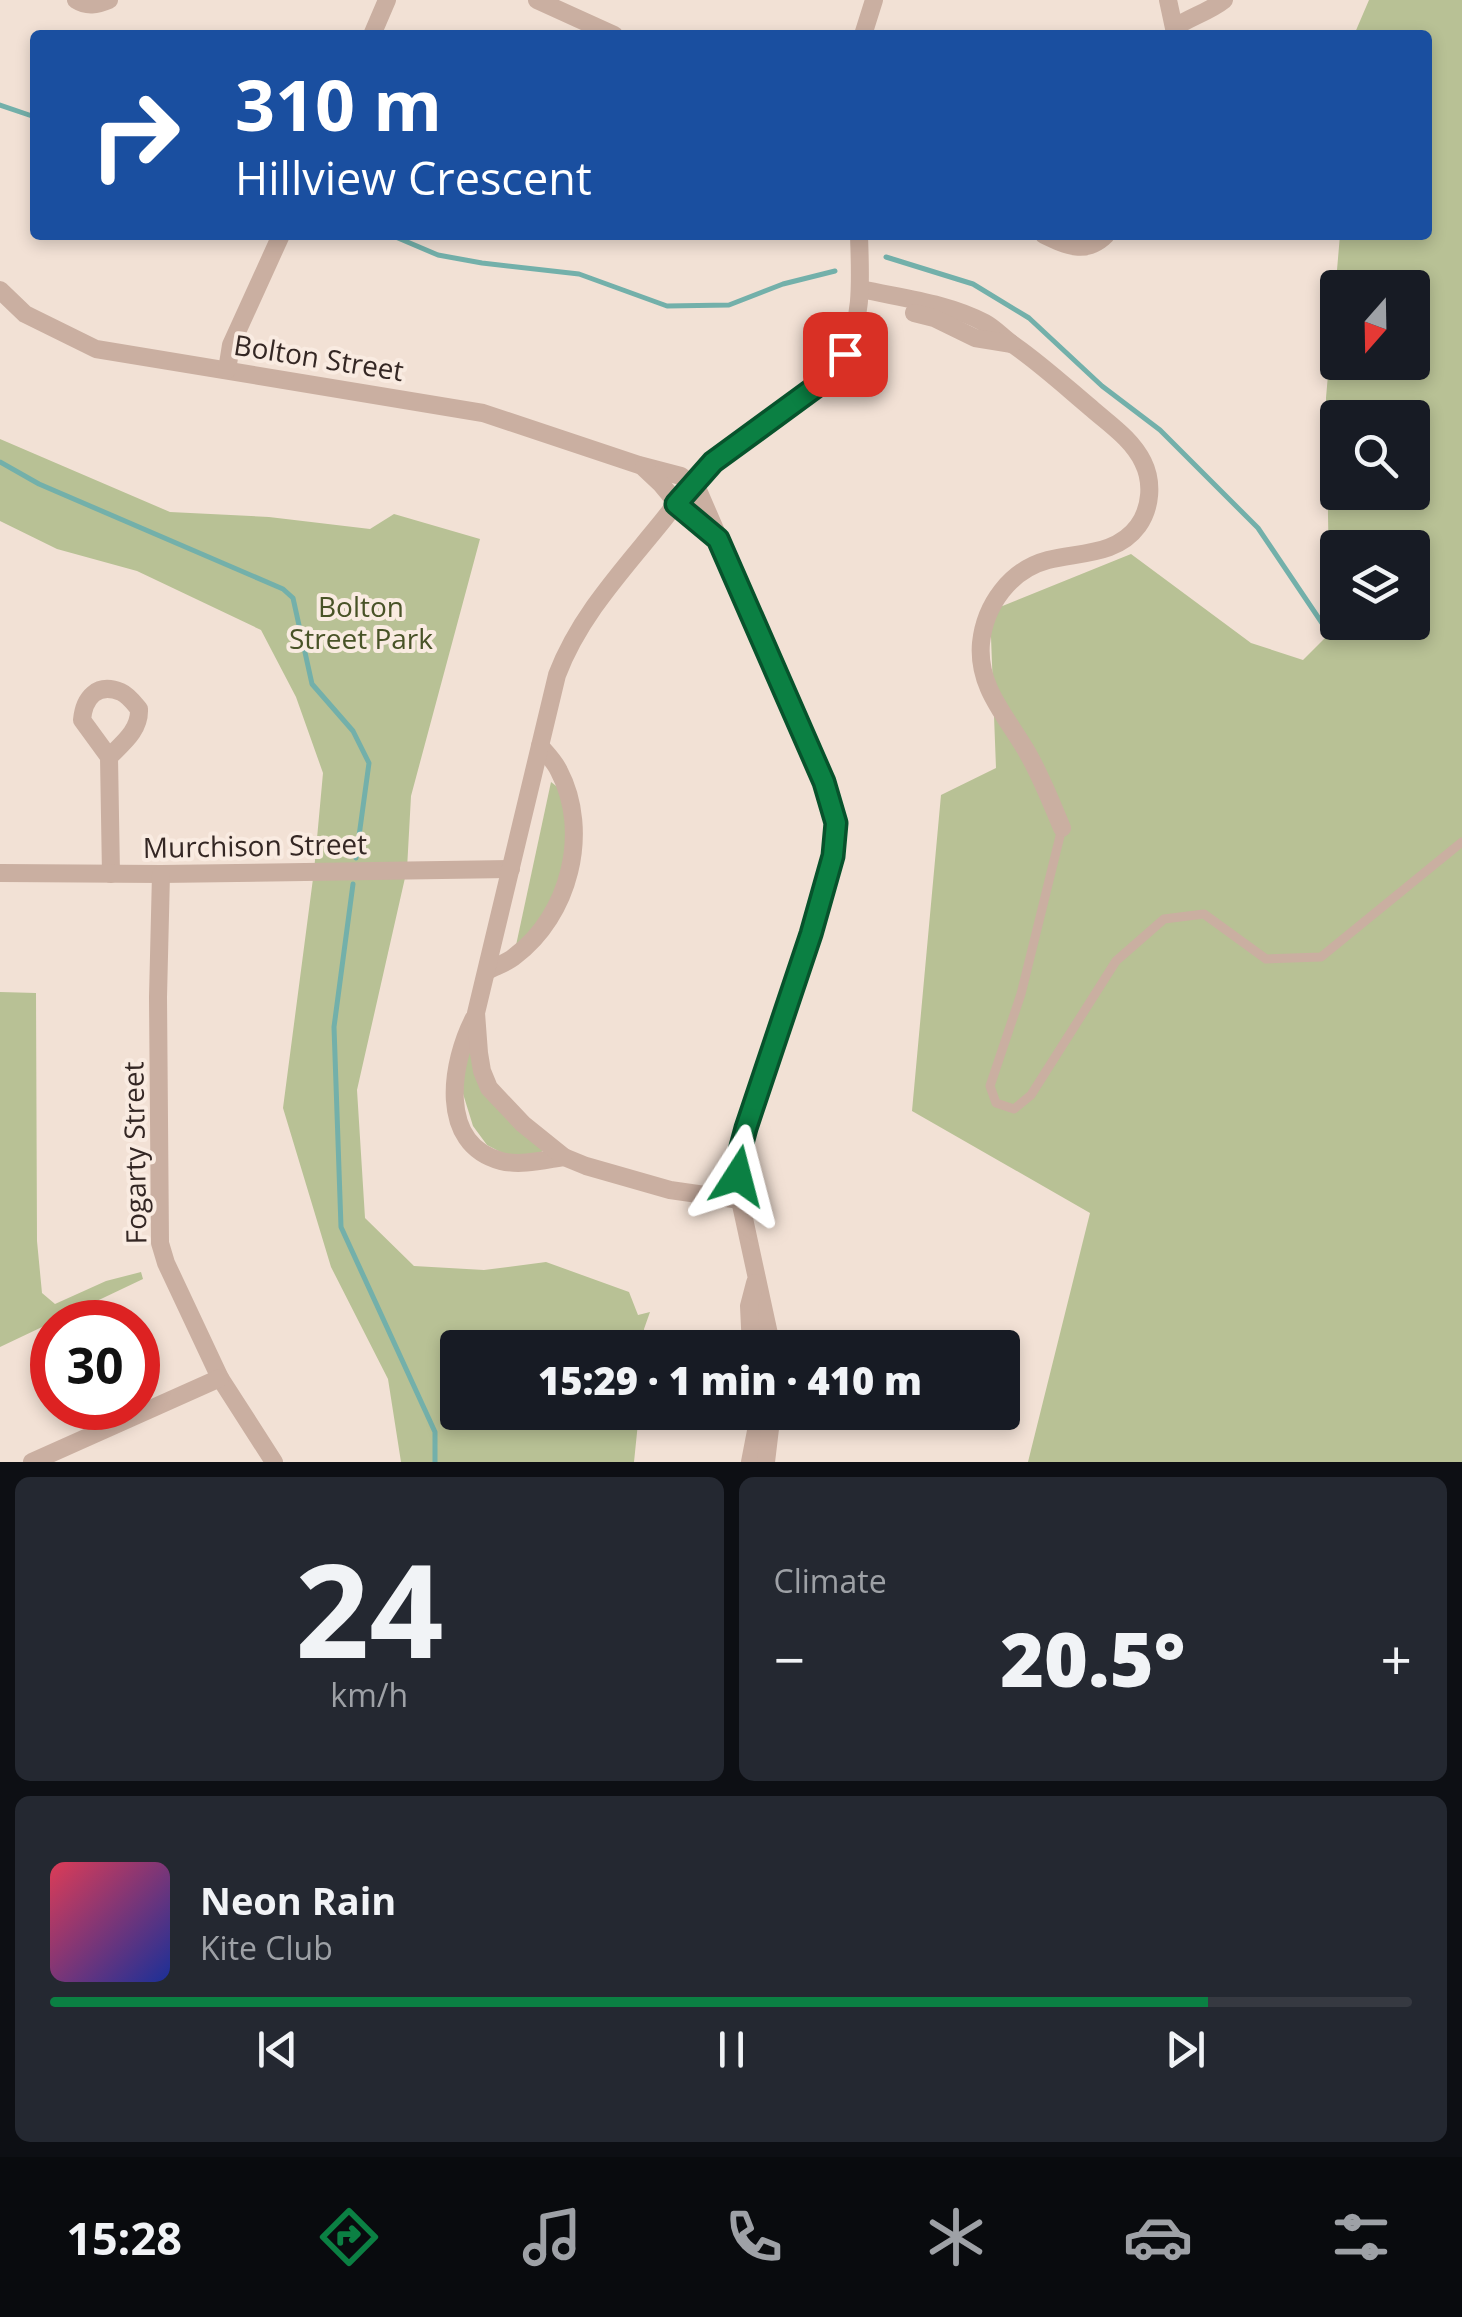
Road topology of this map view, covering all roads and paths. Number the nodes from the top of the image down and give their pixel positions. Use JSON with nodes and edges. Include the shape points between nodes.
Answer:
{"nodes":[{"id":1,"x":76,"y":0,"type":"edge"},
{"id":2,"x":109,"y":0,"type":"edge"},
{"id":3,"x":388,"y":0,"type":"edge"},
{"id":4,"x":537,"y":0,"type":"edge"},
{"id":5,"x":874,"y":0,"type":"edge"},
{"id":6,"x":1168,"y":0,"type":"edge"},
{"id":7,"x":1224,"y":0,"type":"edge"},
{"id":8,"x":374,"y":30,"type":"edge"},
{"id":9,"x":603,"y":30,"type":"edge"},
{"id":10,"x":864,"y":30,"type":"edge"},
{"id":11,"x":1172,"y":30,"type":"edge"},
{"id":12,"x":1173,"y":30,"type":"edge"},
{"id":13,"x":279,"y":240,"type":"edge"},
{"id":14,"x":859,"y":240,"type":"edge"},
{"id":15,"x":1054,"y":240,"type":"edge"},
{"id":16,"x":1099,"y":241,"type":"edge"},
{"id":17,"x":0,"y":290,"type":"edge"},
{"id":18,"x":860,"y":295,"type":"junction"},
{"id":19,"x":227,"y":370,"type":"junction"},
{"id":20,"x":640,"y":464,"type":"junction"},
{"id":21,"x":692,"y":484,"type":"junction"},
{"id":22,"x":676,"y":504,"type":"junction"},
{"id":23,"x":718,"y":539,"type":"junction"},
{"id":24,"x":540,"y":746,"type":"junction"},
{"id":25,"x":109,"y":757,"type":"dead end"},
{"id":26,"x":1062,"y":828,"type":"joint"},
{"id":27,"x":1462,"y":842,"type":"edge"},
{"id":28,"x":511,"y":869,"type":"junction"},
{"id":29,"x":0,"y":872,"type":"edge"},
{"id":30,"x":111,"y":874,"type":"junction"},
{"id":31,"x":161,"y":874,"type":"junction"},
{"id":32,"x":487,"y":971,"type":"junction"},
{"id":33,"x":476,"y":1013,"type":"junction"},
{"id":34,"x":564,"y":1157,"type":"junction"},
{"id":35,"x":740,"y":1200,"type":"junction"},
{"id":36,"x":757,"y":1278,"type":"junction"},
{"id":37,"x":751,"y":1330,"type":"edge"},
{"id":38,"x":768,"y":1330,"type":"edge"},
{"id":39,"x":220,"y":1378,"type":"junction"},
{"id":40,"x":756,"y":1430,"type":"edge"},
{"id":41,"x":770,"y":1430,"type":"edge"},
{"id":42,"x":32,"y":1462,"type":"edge"},
{"id":43,"x":274,"y":1462,"type":"edge"},
{"id":44,"x":750,"y":1462,"type":"edge"},
{"id":45,"x":766,"y":1462,"type":"edge"}],
"edges":[{"from":1,"to":2,"type":"street"},
{"from":3,"to":8,"type":"street"},
{"from":4,"to":9,"type":"street"},
{"from":5,"to":10,"type":"street"},
{"from":6,"to":11,"type":"street"},
{"from":7,"to":12,"type":"street"},
{"from":13,"to":19,"type":"street","via":[[231,345]]},
{"from":14,"to":18,"type":"street"},
{"from":15,"to":16,"type":"street","via":[[1079,247]]},
{"from":17,"to":19,"type":"street","name":"Bolton Street","via":[[25,314],[96,349]]},
{"from":18,"to":21,"type":"street","via":[[845,354],[834,369]]},
{"from":18,"to":26,"type":"street","via":[[960,312],[985,323],[1126,438],[1146,466],[1145,515],[1127,538],[1030,568],[1005,586],[986,623],[981,664],[987,686],[1034,764]]},
{"from":19,"to":20,"type":"street","name":"Bolton Street","via":[[482,413]]},
{"from":20,"to":21,"type":"street","name":"Bolton Street"},
{"from":20,"to":22,"type":"street","name":"Bolton Street"},
{"from":21,"to":22,"type":"street"},
{"from":21,"to":23,"type":"street"},
{"from":22,"to":23,"type":"street","name":"Bolton Street"},
{"from":22,"to":24,"type":"street","via":[[605,590],[564,655]]},
{"from":23,"to":35,"type":"street","via":[[836,823],[811,934],[738,1158]]},
{"from":24,"to":28,"type":"street"},
{"from":24,"to":32,"type":"street","via":[[566,786],[574,818],[570,865],[556,910],[535,938]]},
{"from":25,"to":30,"type":"street"},
{"from":26,"to":27,"type":"lane","via":[[990,1086],[996,1103],[1014,1109],[1030,1095],[1116,961],[1164,918],[1204,914],[1266,959],[1322,957]]},
{"from":28,"to":31,"type":"street","name":"Murchison Street"},
{"from":28,"to":32,"type":"street"},
{"from":29,"to":30,"type":"street","name":"Murchison Street"},
{"from":30,"to":31,"type":"street","name":"Murchison Street"},
{"from":31,"to":39,"type":"street","name":"Fogarty Street","via":[[160,1243]]},
{"from":32,"to":33,"type":"street"},
{"from":33,"to":34,"type":"street","via":[[489,1088]]},
{"from":33,"to":34,"type":"street","via":[[455,1076],[462,1129],[498,1160]]},
{"from":34,"to":35,"type":"street","via":[[670,1190]]},
{"from":35,"to":36,"type":"street"},
{"from":36,"to":37,"type":"street"},
{"from":36,"to":38,"type":"street"},
{"from":39,"to":42,"type":"street"},
{"from":39,"to":43,"type":"street","name":"Fogarty Street"},
{"from":40,"to":44,"type":"street"},
{"from":41,"to":45,"type":"street"}]}
